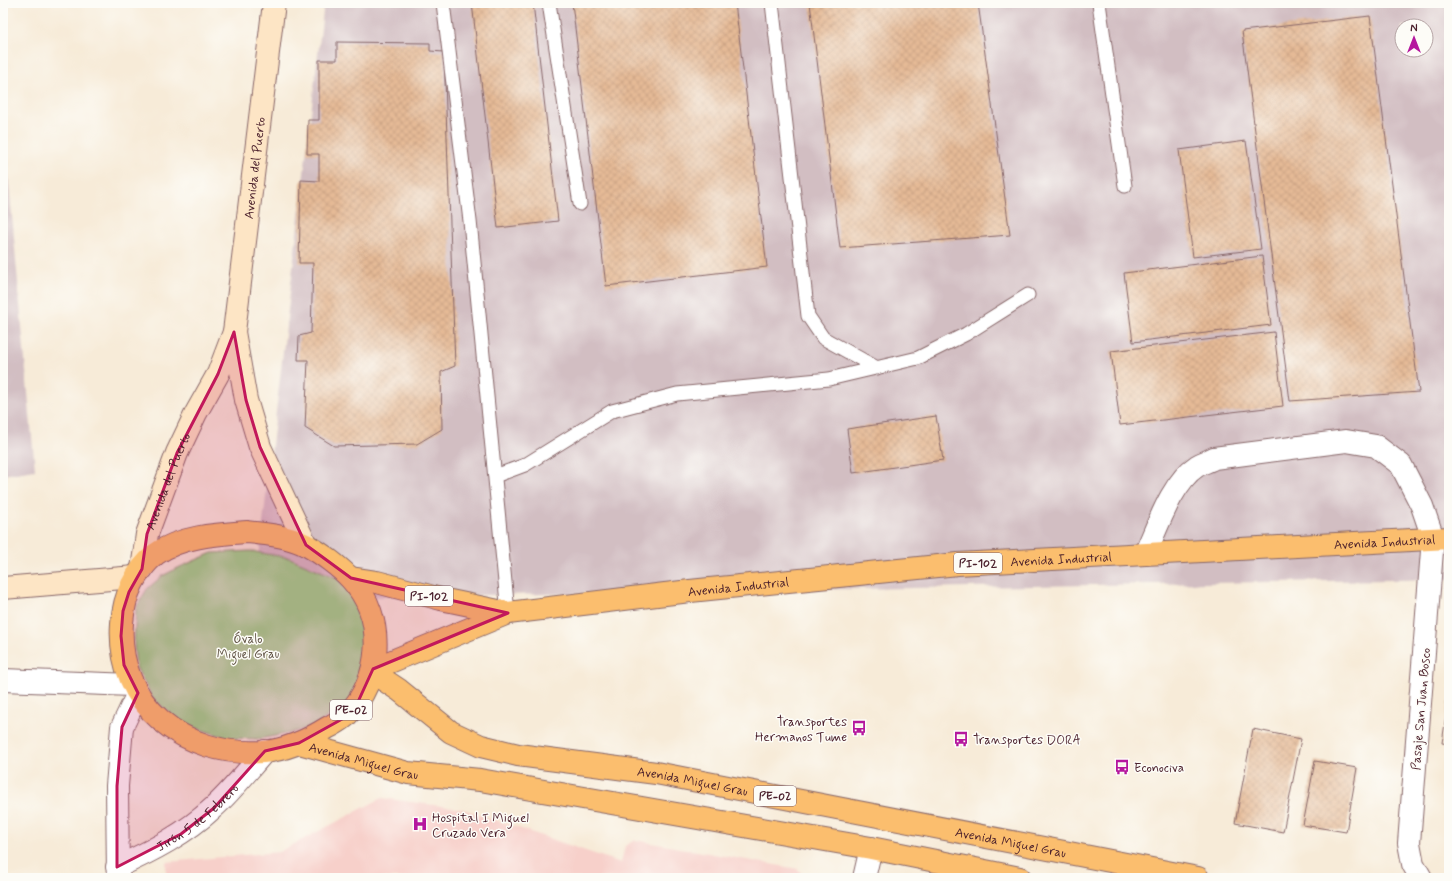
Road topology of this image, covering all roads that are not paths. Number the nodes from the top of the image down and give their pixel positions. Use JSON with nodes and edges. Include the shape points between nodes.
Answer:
{"nodes":[{"id":1,"x":274,"y":3,"type":"edge"},
{"id":2,"x":443,"y":3,"type":"edge"},
{"id":3,"x":549,"y":3,"type":"edge"},
{"id":4,"x":772,"y":3,"type":"edge"},
{"id":5,"x":1099,"y":3,"type":"edge"},
{"id":6,"x":1125,"y":186,"type":"dead end"},
{"id":7,"x":580,"y":204,"type":"dead end"},
{"id":8,"x":1028,"y":295,"type":"dead end"},
{"id":9,"x":234,"y":332,"type":"junction"},
{"id":10,"x":876,"y":368,"type":"junction"},
{"id":11,"x":495,"y":476,"type":"junction"},
{"id":12,"x":1441,"y":538,"type":"edge"},
{"id":13,"x":306,"y":545,"type":"junction"},
{"id":14,"x":1145,"y":554,"type":"junction"},
{"id":15,"x":138,"y":573,"type":"junction"},
{"id":16,"x":351,"y":578,"type":"junction"},
{"id":17,"x":3,"y":588,"type":"edge"},
{"id":18,"x":508,"y":613,"type":"junction"},
{"id":19,"x":373,"y":671,"type":"junction"},
{"id":20,"x":3,"y":680,"type":"edge"},
{"id":21,"x":135,"y":689,"type":"junction"},
{"id":22,"x":299,"y":743,"type":"junction"},
{"id":23,"x":265,"y":752,"type":"junction"},
{"id":24,"x":871,"y":848,"type":"junction"},
{"id":25,"x":118,"y":872,"type":"edge"},
{"id":26,"x":864,"y":878,"type":"edge"},
{"id":27,"x":1020,"y":878,"type":"edge"},
{"id":28,"x":1198,"y":878,"type":"edge"},
{"id":29,"x":1421,"y":878,"type":"edge"}],
"edges":[{"from":1,"to":9,"type":"main road","name":"Avenida del Puerto","number":"PE-02"},
{"from":2,"to":11,"type":"lane","via":[[470,221]]},
{"from":3,"to":7,"type":"lane"},
{"from":4,"to":10,"type":"lane","via":[[808,316],[823,338]]},
{"from":5,"to":6,"type":"lane"},
{"from":8,"to":10,"type":"lane","via":[[966,334],[918,358]]},
{"from":9,"to":13,"type":"main road","name":"Avenida del Puerto","number":"PE-02","via":[[246,400],[260,448]]},
{"from":9,"to":15,"type":"main road","name":"Avenida del Puerto","number":"PE-02","via":[[218,374],[177,453],[147,534]]},
{"from":10,"to":11,"type":"lane","via":[[830,379],[677,394],[612,411],[525,464]]},
{"from":11,"to":18,"type":"lane"},
{"from":12,"to":14,"type":"main road","name":"Avenida Industrial","number":"PI-102"},
{"from":12,"to":14,"type":"street","via":[[1401,465],[1376,446],[1346,441],[1214,458],[1197,466],[1184,477],[1167,506]]},
{"from":12,"to":29,"type":"street","name":"Pasaje San Juan Bosco","via":[[1409,843],[1413,864]]},
{"from":13,"to":15,"type":"main road","number":"PE-02","via":[[281,536],[247,532],[212,535],[157,553]]},
{"from":13,"to":16,"type":"main road","number":"PE-02"},
{"from":14,"to":18,"type":"main road","name":"Avenida Industrial","number":"PI-102","via":[[958,564],[690,591]]},
{"from":15,"to":17,"type":"main road"},
{"from":15,"to":21,"type":"main road","number":"PE-02","via":[[123,611],[121,636],[124,665]]},
{"from":16,"to":18,"type":"main road","name":"Avenida Industrial","number":"PI-102"},
{"from":16,"to":19,"type":"main road","number":"PE-02","via":[[364,597],[374,621],[376,638]]},
{"from":18,"to":19,"type":"main road","name":"Avenida Industrial","number":"PI-102"},
{"from":19,"to":22,"type":"main road","number":"PE-02","via":[[357,704],[344,718]]},
{"from":19,"to":28,"type":"main road","name":"Avenida Miguel Grau","number":"PE-02","via":[[450,732],[480,746],[518,755],[656,773]]},
{"from":20,"to":21,"type":"street"},
{"from":21,"to":23,"type":"main road","number":"PE-02","via":[[153,714],[187,738],[235,752]]},
{"from":21,"to":25,"type":"street","name":"Jirón 5 de Febrero","via":[[122,727],[117,786]]},
{"from":22,"to":23,"type":"main road","number":"PE-02"},
{"from":22,"to":24,"type":"main road","name":"Avenida Miguel Grau","via":[[408,773],[480,780]]},
{"from":23,"to":25,"type":"street","name":"Jirón 5 de Febrero","via":[[214,808],[181,834]]},
{"from":24,"to":26,"type":"street"},
{"from":24,"to":27,"type":"main road","name":"Avenida Miguel Grau"}]}
